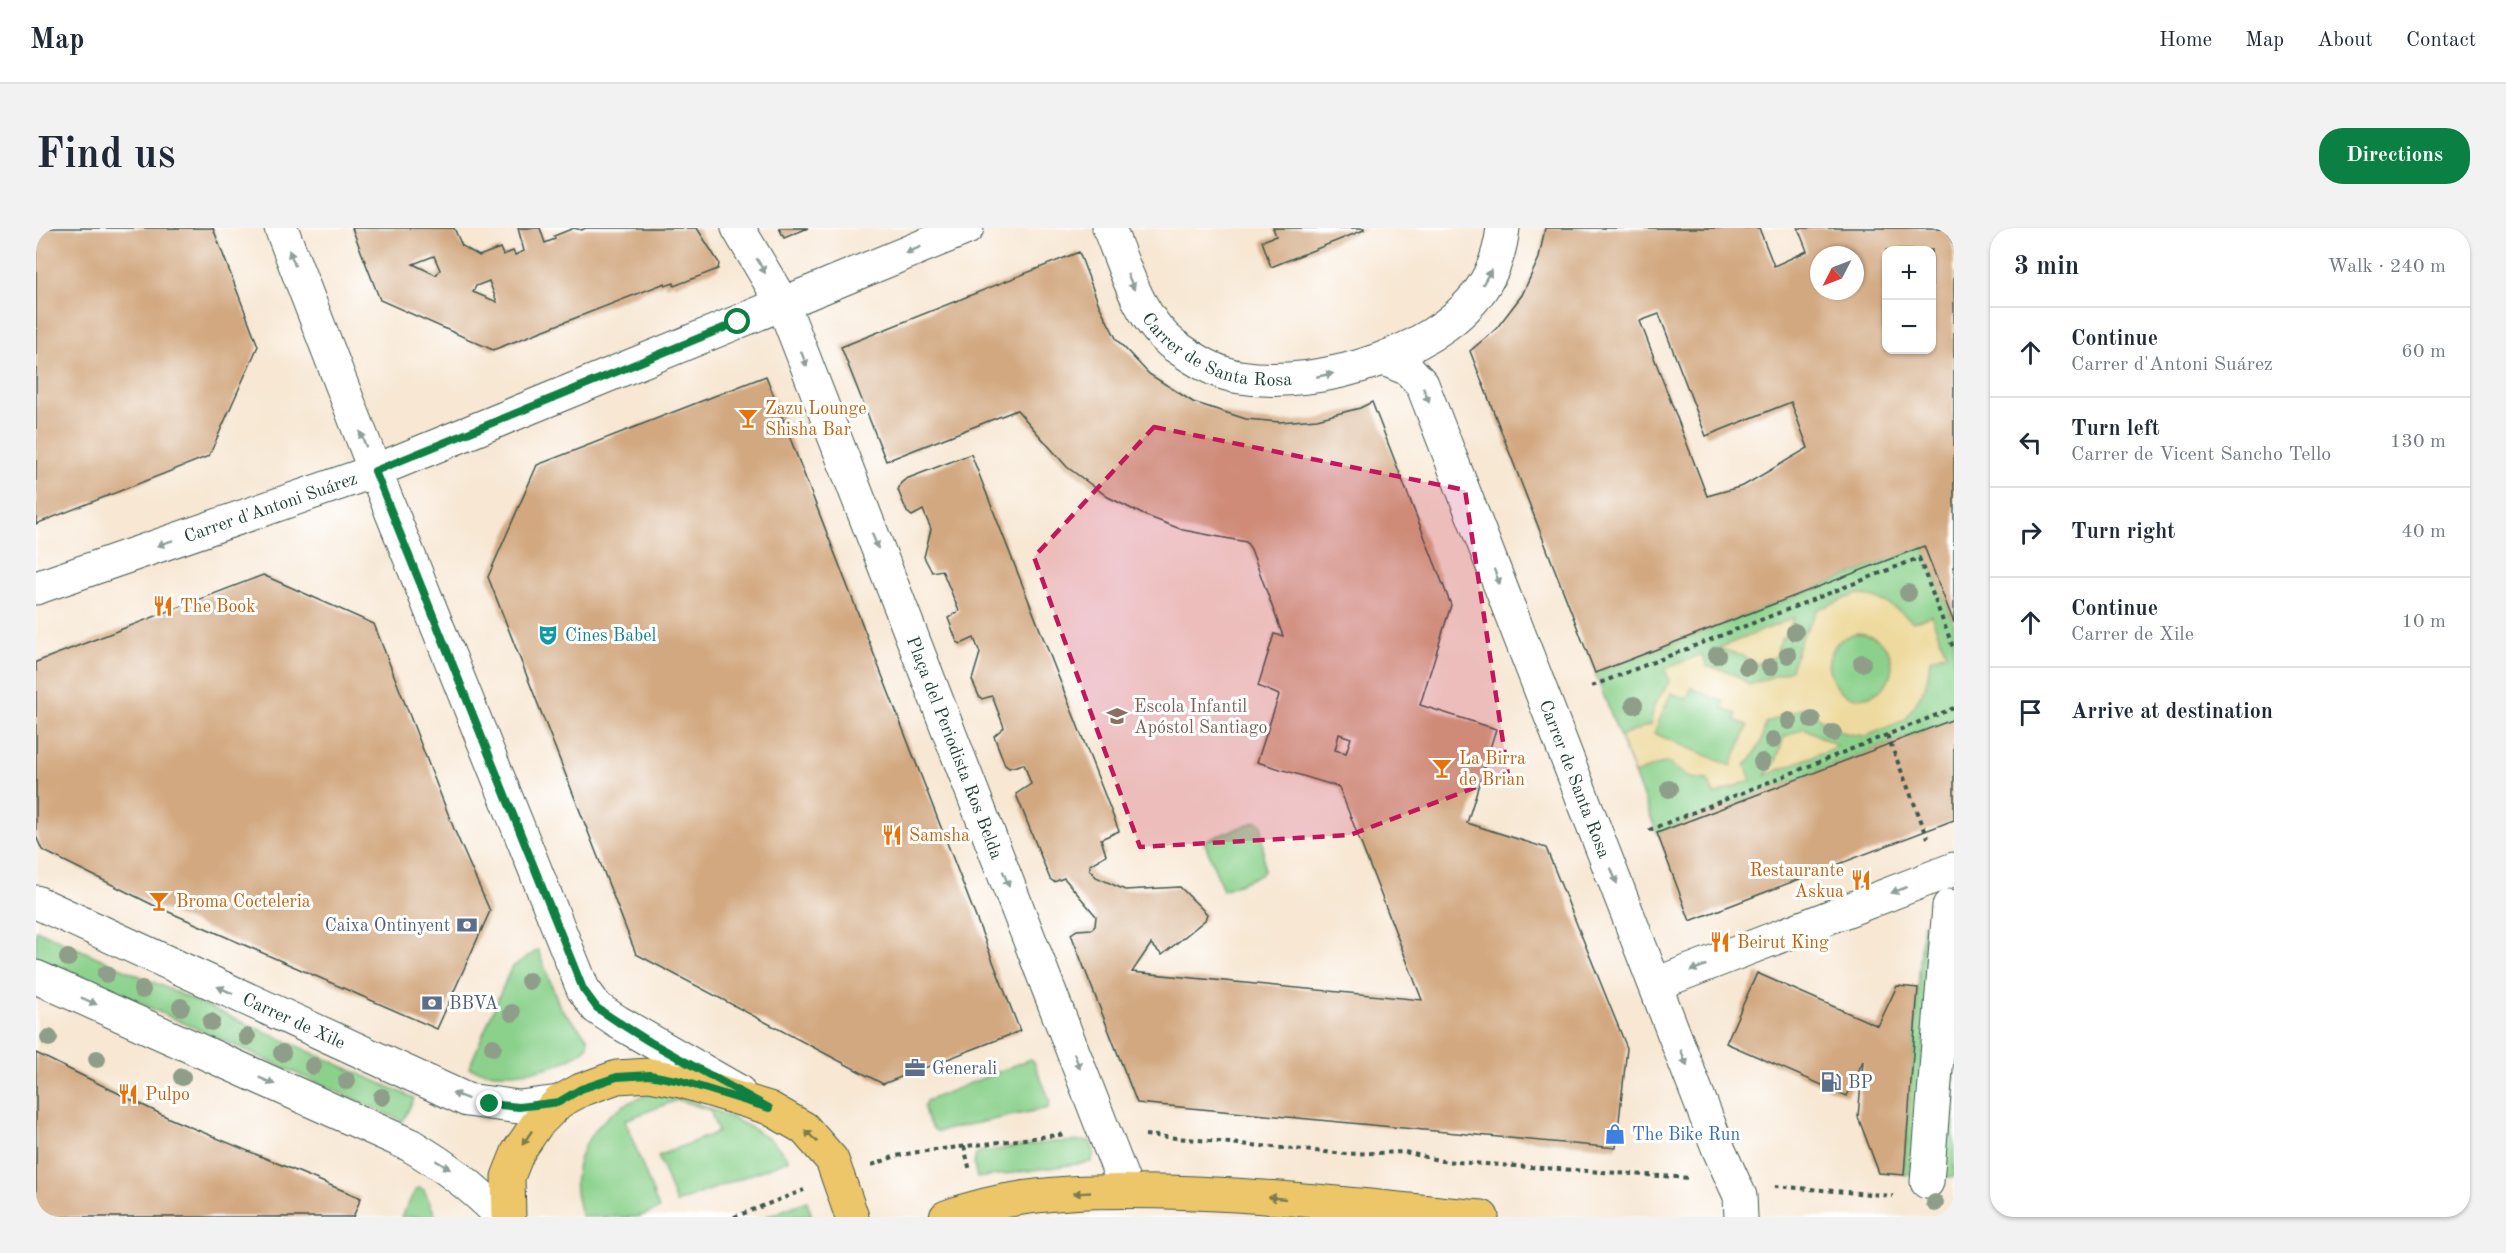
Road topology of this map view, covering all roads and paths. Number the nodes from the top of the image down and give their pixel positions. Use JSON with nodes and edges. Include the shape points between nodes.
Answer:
{"nodes":[{"id":1,"x":281,"y":228,"type":"edge"},
{"id":2,"x":738,"y":228,"type":"edge"},
{"id":3,"x":967,"y":228,"type":"edge"},
{"id":4,"x":1109,"y":228,"type":"edge"},
{"id":5,"x":1503,"y":228,"type":"edge"},
{"id":6,"x":783,"y":304,"type":"junction"},
{"id":7,"x":1384,"y":359,"type":"junction"},
{"id":8,"x":375,"y":471,"type":"junction"},
{"id":9,"x":36,"y":588,"type":"edge"},
{"id":10,"x":1954,"y":650,"type":"edge"},
{"id":11,"x":1592,"y":686,"type":"dead end"},
{"id":12,"x":1954,"y":708,"type":"edge"},
{"id":13,"x":1887,"y":735,"type":"junction"},
{"id":14,"x":1649,"y":830,"type":"dead end"},
{"id":15,"x":1928,"y":838,"type":"dead end"},
{"id":16,"x":1954,"y":869,"type":"edge"},
{"id":17,"x":36,"y":902,"type":"edge"},
{"id":18,"x":1948,"y":906,"type":"dead end"},
{"id":19,"x":36,"y":977,"type":"edge"},
{"id":20,"x":1656,"y":984,"type":"junction"},
{"id":21,"x":559,"y":1102,"type":"junction"},
{"id":22,"x":769,"y":1108,"type":"junction"},
{"id":23,"x":1068,"y":1134,"type":"dead end"},
{"id":24,"x":1134,"y":1134,"type":"dead end"},
{"id":25,"x":838,"y":1177,"type":"junction"},
{"id":26,"x":1693,"y":1178,"type":"dead end"},
{"id":27,"x":1927,"y":1182,"type":"dead end"},
{"id":28,"x":1772,"y":1186,"type":"dead end"},
{"id":29,"x":1127,"y":1191,"type":"junction"},
{"id":30,"x":1897,"y":1196,"type":"dead end"},
{"id":31,"x":502,"y":1217,"type":"edge"},
{"id":32,"x":509,"y":1217,"type":"edge"},
{"id":33,"x":734,"y":1217,"type":"edge"},
{"id":34,"x":852,"y":1217,"type":"edge"},
{"id":35,"x":946,"y":1217,"type":"edge"},
{"id":36,"x":1482,"y":1217,"type":"edge"},
{"id":37,"x":1742,"y":1217,"type":"edge"}],
"edges":[{"from":8,"to":1,"type":"street","one_way":true},
{"from":2,"to":6,"type":"street","name":"Plaça del Periodista Ros Belda","one_way":true},
{"from":3,"to":6,"type":"street","name":"Carrer d'Antoni Suárez","one_way":true},
{"from":4,"to":7,"type":"street","name":"Carrer de Santa Rosa","one_way":true,"via":[[1133,289],[1152,322],[1173,345],[1204,364],[1238,377],[1269,381],[1351,370]]},
{"from":7,"to":5,"type":"street","name":"Carrer de Santa Rosa","one_way":true,"via":[[1438,330],[1469,304],[1489,277]]},
{"from":6,"to":8,"type":"street","name":"Carrer d'Antoni Suárez"},
{"from":6,"to":29,"type":"street","name":"Plaça del Periodista Ros Belda","one_way":true},
{"from":7,"to":20,"type":"street","name":"Carrer de Santa Rosa","one_way":true,"via":[[1408,369],[1422,384]]},
{"from":8,"to":9,"type":"street","name":"Carrer d'Antoni Suárez","one_way":true},
{"from":8,"to":22,"type":"street","via":[[583,989],[597,1008],[618,1022]]},
{"from":10,"to":11,"type":"path","via":[[1919,558]]},
{"from":12,"to":13,"type":"path"},
{"from":13,"to":14,"type":"path"},
{"from":13,"to":15,"type":"path"},
{"from":16,"to":20,"type":"street","one_way":true},
{"from":21,"to":17,"type":"street","name":"Carrer de Xile","one_way":true,"via":[[519,1107],[467,1100]]},
{"from":18,"to":27,"type":"street"},
{"from":19,"to":31,"type":"street","one_way":true,"via":[[410,1145],[449,1168]]},
{"from":20,"to":37,"type":"street","name":"Carrer de Santa Rosa","one_way":true,"via":[[1740,1196]]},
{"from":21,"to":22,"type":"main road","via":[[581,1089],[617,1077],[650,1075]]},
{"from":21,"to":32,"type":"main road","one_way":true,"via":[[537,1124],[518,1152],[508,1177]]},
{"from":25,"to":22,"type":"main road","one_way":true,"via":[[832,1160],[804,1128]]},
{"from":23,"to":25,"type":"path","via":[[896,1156]]},
{"from":24,"to":26,"type":"path","via":[[1346,1154],[1406,1152],[1442,1161]]},
{"from":25,"to":33,"type":"path"},
{"from":25,"to":34,"type":"main road"},
{"from":28,"to":30,"type":"path"},
{"from":29,"to":35,"type":"main road","one_way":true,"via":[[1023,1199]]},
{"from":36,"to":29,"type":"main road","one_way":true,"via":[[1259,1196]]}]}
